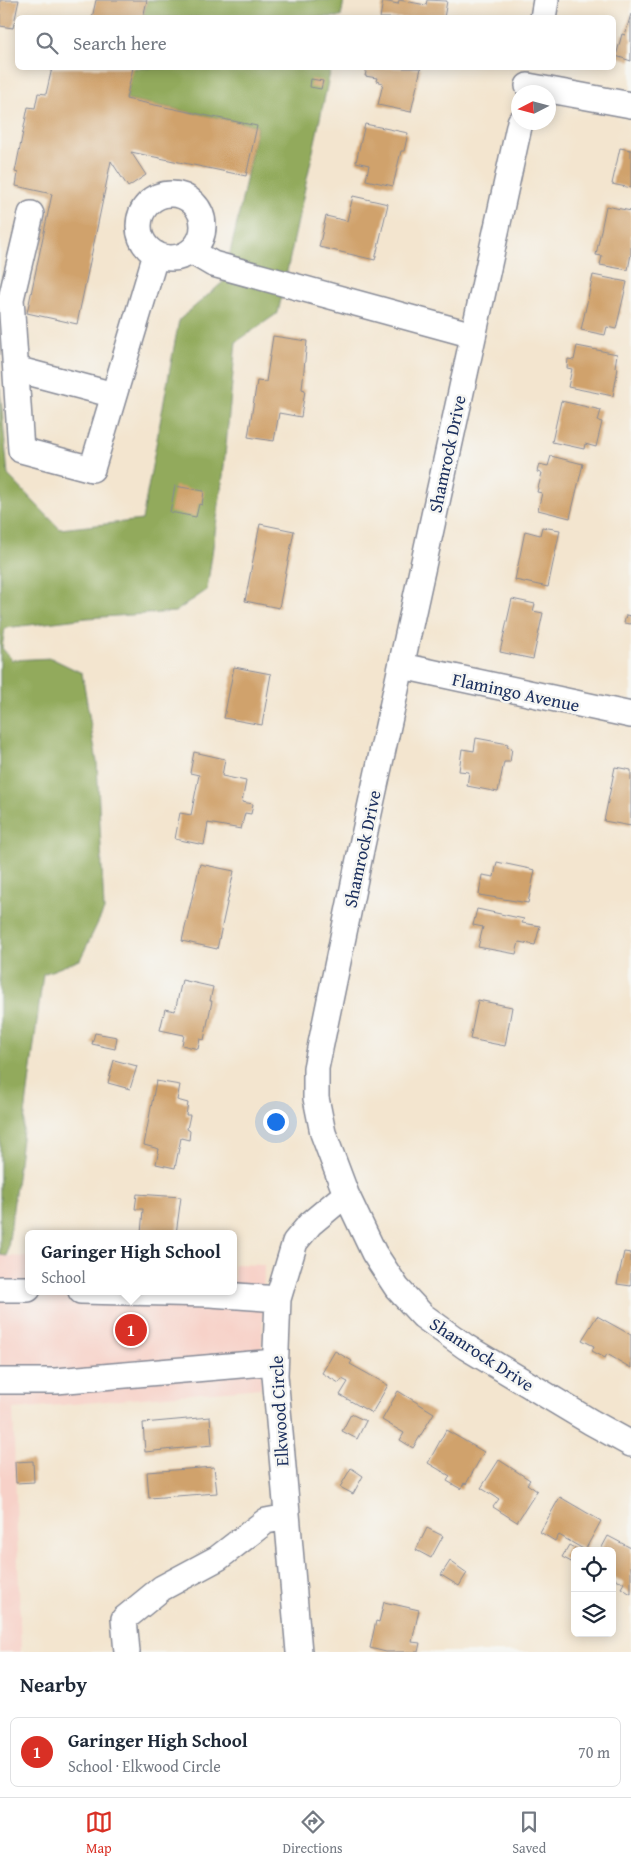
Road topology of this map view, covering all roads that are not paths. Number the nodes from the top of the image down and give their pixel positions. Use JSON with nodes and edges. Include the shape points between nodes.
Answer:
{"nodes":[{"id":1,"x":546,"y":0,"type":"edge"},
{"id":2,"x":544,"y":15,"type":"edge"},
{"id":3,"x":529,"y":82,"type":"edge"},
{"id":4,"x":631,"y":105,"type":"edge"},
{"id":5,"x":518,"y":130,"type":"edge"},
{"id":6,"x":31,"y":214,"type":"dead end"},
{"id":7,"x":191,"y":251,"type":"junction"},
{"id":8,"x":156,"y":254,"type":"junction"},
{"id":9,"x":473,"y":335,"type":"junction"},
{"id":10,"x":16,"y":368,"type":"junction"},
{"id":11,"x":114,"y":395,"type":"junction"},
{"id":12,"x":402,"y":666,"type":"junction"},
{"id":13,"x":631,"y":715,"type":"edge"},
{"id":14,"x":346,"y":1194,"type":"junction"},
{"id":15,"x":0,"y":1289,"type":"edge"},
{"id":16,"x":25,"y":1289,"type":"edge"},
{"id":17,"x":224,"y":1295,"type":"edge"},
{"id":18,"x":278,"y":1299,"type":"junction"},
{"id":19,"x":276,"y":1362,"type":"junction"},
{"id":20,"x":0,"y":1381,"type":"edge"},
{"id":21,"x":631,"y":1444,"type":"edge"},
{"id":22,"x":286,"y":1517,"type":"junction"},
{"id":23,"x":127,"y":1652,"type":"edge"},
{"id":24,"x":299,"y":1652,"type":"edge"}],
"edges":[{"from":1,"to":2,"type":"street"},
{"from":3,"to":4,"type":"street"},
{"from":5,"to":9,"type":"street","name":"Shamrock Drive"},
{"from":6,"to":10,"type":"street","via":[[11,299]]},
{"from":7,"to":8,"type":"street","via":[[171,258]]},
{"from":7,"to":8,"type":"street","via":[[202,234],[200,213],[187,198],[166,194],[148,203],[139,222],[144,243]]},
{"from":7,"to":9,"type":"street","via":[[213,264]]},
{"from":8,"to":11,"type":"street"},
{"from":9,"to":12,"type":"street","name":"Shamrock Drive"},
{"from":10,"to":11,"type":"street"},
{"from":10,"to":11,"type":"street","via":[[21,450],[92,469]]},
{"from":12,"to":13,"type":"street","name":"Flamingo Avenue"},
{"from":12,"to":14,"type":"street","name":"Shamrock Drive","via":[[316,1068],[316,1098],[323,1133]]},
{"from":14,"to":18,"type":"street","name":"Elkwood Circle","via":[[310,1224],[295,1242]]},
{"from":14,"to":21,"type":"street","name":"Shamrock Drive","via":[[374,1253],[397,1288],[423,1316],[466,1347]]},
{"from":15,"to":16,"type":"street"},
{"from":17,"to":18,"type":"street"},
{"from":18,"to":19,"type":"street","name":"Elkwood Circle"},
{"from":19,"to":20,"type":"street","via":[[56,1381]]},
{"from":19,"to":22,"type":"street","name":"Elkwood Circle"},
{"from":22,"to":23,"type":"street","via":[[266,1521],[218,1558],[162,1588],[124,1619]]},
{"from":22,"to":24,"type":"street","name":"Elkwood Circle"}]}
